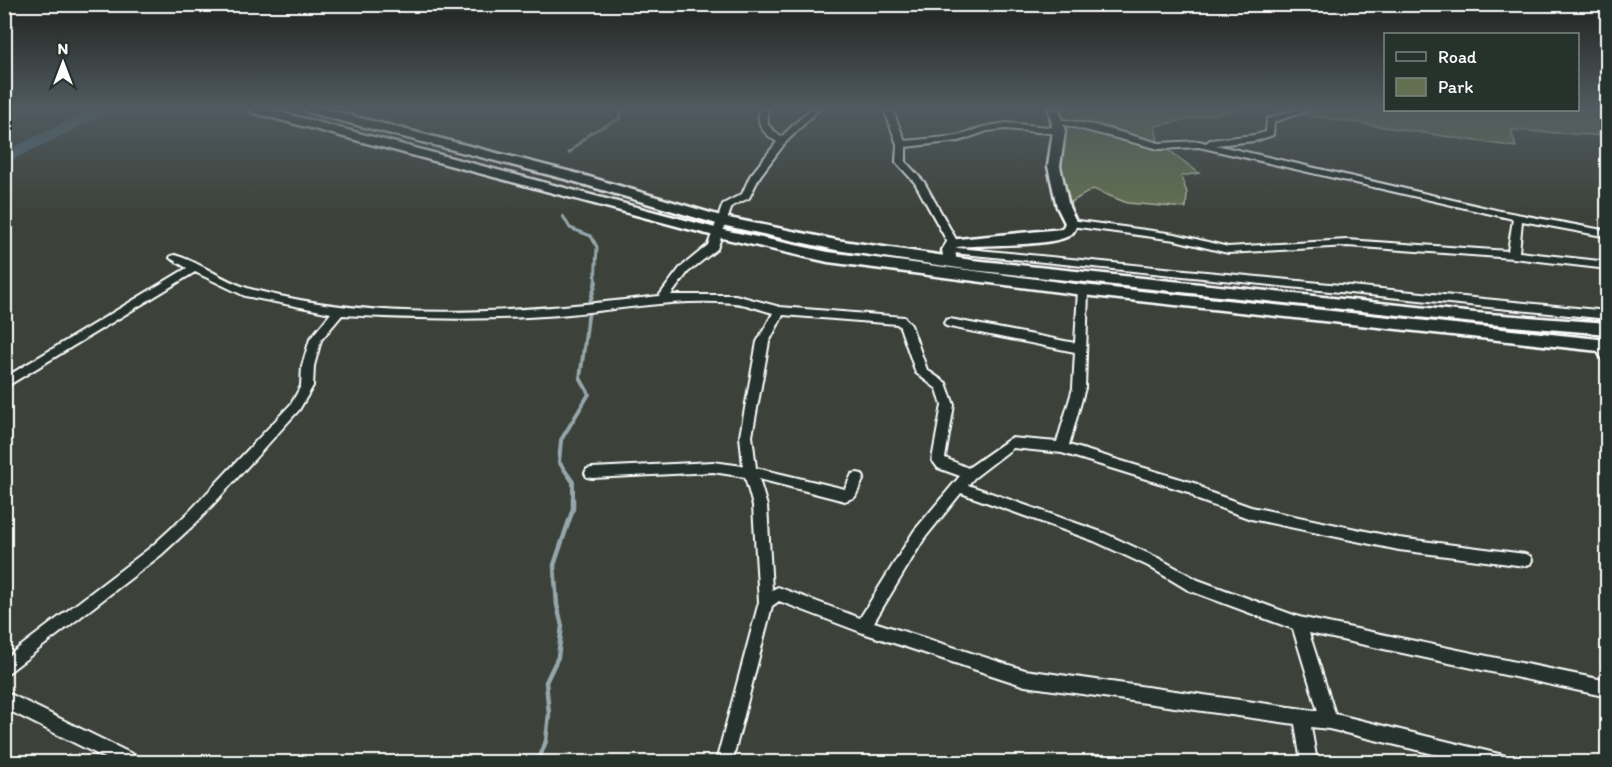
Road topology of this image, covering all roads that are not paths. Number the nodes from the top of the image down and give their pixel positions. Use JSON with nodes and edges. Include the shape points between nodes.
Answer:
{"nodes":[{"id":1,"x":902,"y":144,"type":"edge"},
{"id":2,"x":396,"y":145,"type":"edge"},
{"id":3,"x":449,"y":145,"type":"edge"},
{"id":4,"x":779,"y":145,"type":"edge"},
{"id":5,"x":1056,"y":145,"type":"edge"},
{"id":6,"x":1155,"y":145,"type":"edge"},
{"id":7,"x":1183,"y":145,"type":"edge"},
{"id":8,"x":1202,"y":145,"type":"edge"},
{"id":9,"x":1518,"y":217,"type":"junction"},
{"id":10,"x":1071,"y":224,"type":"junction"},
{"id":11,"x":720,"y":227,"type":"junction"},
{"id":12,"x":1608,"y":234,"type":"edge"},
{"id":13,"x":950,"y":252,"type":"junction"},
{"id":14,"x":1513,"y":255,"type":"junction"},
{"id":15,"x":175,"y":258,"type":"dead end"},
{"id":16,"x":1608,"y":266,"type":"edge"},
{"id":17,"x":194,"y":268,"type":"junction"},
{"id":18,"x":1083,"y":290,"type":"junction"},
{"id":19,"x":662,"y":299,"type":"junction"},
{"id":20,"x":339,"y":311,"type":"junction"},
{"id":21,"x":780,"y":311,"type":"junction"},
{"id":22,"x":1608,"y":315,"type":"edge"},
{"id":23,"x":950,"y":323,"type":"dead end"},
{"id":24,"x":1608,"y":330,"type":"edge"},
{"id":25,"x":1082,"y":349,"type":"junction"},
{"id":26,"x":1605,"y":349,"type":"edge"},
{"id":27,"x":4,"y":384,"type":"edge"},
{"id":28,"x":1062,"y":448,"type":"junction"},
{"id":29,"x":750,"y":472,"type":"junction"},
{"id":30,"x":592,"y":473,"type":"dead end"},
{"id":31,"x":969,"y":474,"type":"junction"},
{"id":32,"x":857,"y":478,"type":"dead end"},
{"id":33,"x":958,"y":487,"type":"junction"},
{"id":34,"x":1525,"y":560,"type":"dead end"},
{"id":35,"x":766,"y":602,"type":"junction"},
{"id":36,"x":1299,"y":624,"type":"junction"},
{"id":37,"x":863,"y":626,"type":"junction"},
{"id":38,"x":4,"y":669,"type":"edge"},
{"id":39,"x":1608,"y":689,"type":"edge"},
{"id":40,"x":4,"y":699,"type":"edge"},
{"id":41,"x":1302,"y":719,"type":"junction"},
{"id":42,"x":1329,"y":721,"type":"junction"},
{"id":43,"x":130,"y":762,"type":"edge"},
{"id":44,"x":724,"y":762,"type":"edge"},
{"id":45,"x":1309,"y":762,"type":"edge"},
{"id":46,"x":1499,"y":762,"type":"edge"}],
"edges":[{"from":1,"to":13,"type":"street","via":[[902,162],[919,182]]},
{"from":2,"to":11,"type":"main road"},
{"from":3,"to":11,"type":"main road","via":[[574,177]]},
{"from":4,"to":11,"type":"street","via":[[755,176],[746,196],[728,204]]},
{"from":5,"to":10,"type":"street","via":[[1054,166]]},
{"from":6,"to":7,"type":"street"},
{"from":8,"to":9,"type":"street"},
{"from":9,"to":12,"type":"street"},
{"from":9,"to":14,"type":"street"},
{"from":10,"to":13,"type":"street","via":[[1067,232],[1054,237],[975,239]]},
{"from":10,"to":14,"type":"street","via":[[1175,237],[1228,250],[1347,243]]},
{"from":11,"to":13,"type":"main road","via":[[836,245]]},
{"from":11,"to":18,"type":"main road","via":[[828,257]]},
{"from":11,"to":19,"type":"street","via":[[713,247],[684,270]]},
{"from":13,"to":22,"type":"street"},
{"from":13,"to":24,"type":"main road","via":[[1474,318]]},
{"from":14,"to":16,"type":"street"},
{"from":15,"to":17,"type":"street"},
{"from":17,"to":20,"type":"street","via":[[249,293]]},
{"from":17,"to":27,"type":"street"},
{"from":18,"to":25,"type":"street"},
{"from":18,"to":26,"type":"main road"},
{"from":19,"to":20,"type":"street","via":[[497,314]]},
{"from":19,"to":21,"type":"street","via":[[735,299]]},
{"from":20,"to":38,"type":"street","via":[[316,339],[307,386],[295,407],[193,517],[156,551]]},
{"from":21,"to":29,"type":"street","via":[[763,342],[746,436]]},
{"from":21,"to":31,"type":"street","via":[[900,320],[922,373],[942,386],[948,405],[938,460]]},
{"from":23,"to":25,"type":"street"},
{"from":25,"to":28,"type":"street","via":[[1079,388]]},
{"from":28,"to":31,"type":"street","via":[[1011,443]]},
{"from":28,"to":34,"type":"street","via":[[1192,488],[1203,496],[1251,513],[1399,544]]},
{"from":29,"to":30,"type":"street","via":[[695,467]]},
{"from":29,"to":32,"type":"street","via":[[845,495]]},
{"from":29,"to":35,"type":"street","via":[[760,506]]},
{"from":31,"to":33,"type":"street"},
{"from":33,"to":36,"type":"street","via":[[1099,537],[1193,585]]},
{"from":33,"to":37,"type":"street","via":[[919,535]]},
{"from":35,"to":37,"type":"street","via":[[778,594]]},
{"from":35,"to":44,"type":"street"},
{"from":36,"to":39,"type":"street"},
{"from":36,"to":42,"type":"street"},
{"from":37,"to":41,"type":"street","via":[[1025,678]]},
{"from":40,"to":43,"type":"street"},
{"from":41,"to":42,"type":"street"},
{"from":41,"to":45,"type":"street"},
{"from":42,"to":46,"type":"street"}]}
